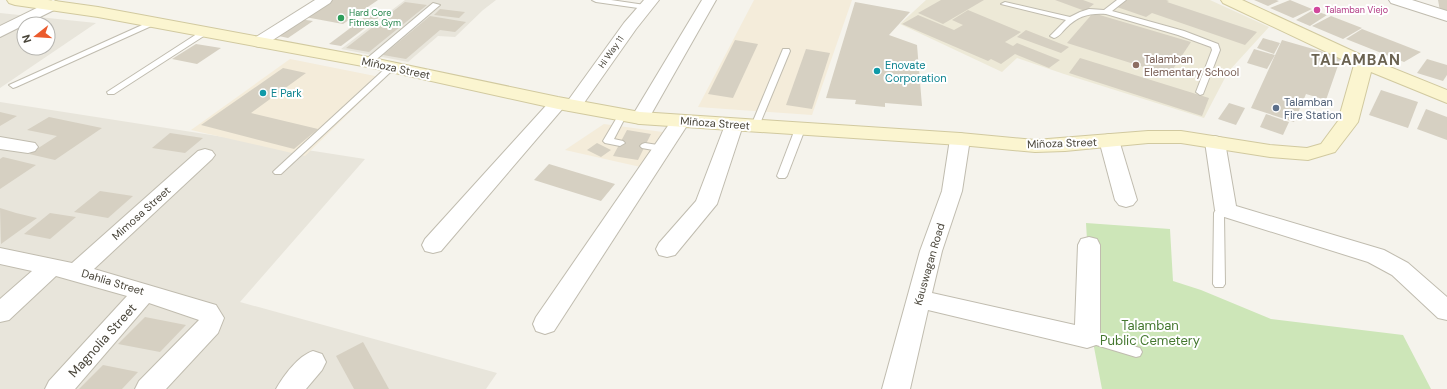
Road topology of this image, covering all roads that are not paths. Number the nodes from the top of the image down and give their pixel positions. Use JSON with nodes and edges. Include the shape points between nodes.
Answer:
{"nodes":[{"id":1,"x":325,"y":0,"type":"edge"},
{"id":2,"x":596,"y":0,"type":"edge"},
{"id":3,"x":709,"y":0,"type":"edge"},
{"id":4,"x":1122,"y":0,"type":"edge"},
{"id":5,"x":1228,"y":0,"type":"edge"},
{"id":6,"x":1396,"y":0,"type":"edge"},
{"id":7,"x":611,"y":1,"type":"edge"},
{"id":8,"x":34,"y":2,"type":"edge"},
{"id":9,"x":649,"y":3,"type":"edge"},
{"id":10,"x":1005,"y":4,"type":"dead end"},
{"id":11,"x":436,"y":5,"type":"dead end"},
{"id":12,"x":1106,"y":12,"type":"junction"},
{"id":13,"x":1447,"y":16,"type":"edge"},
{"id":14,"x":1071,"y":19,"type":"junction"},
{"id":15,"x":154,"y":23,"type":"junction"},
{"id":16,"x":0,"y":32,"type":"edge"},
{"id":17,"x":206,"y":32,"type":"junction"},
{"id":18,"x":1054,"y":36,"type":"dead end"},
{"id":19,"x":259,"y":42,"type":"junction"},
{"id":20,"x":786,"y":51,"type":"dead end"},
{"id":21,"x":368,"y":62,"type":"junction"},
{"id":22,"x":1364,"y":63,"type":"junction"},
{"id":23,"x":392,"y":67,"type":"junction"},
{"id":24,"x":13,"y":85,"type":"dead end"},
{"id":25,"x":111,"y":92,"type":"dead end"},
{"id":26,"x":1200,"y":92,"type":"dead end"},
{"id":27,"x":1447,"y":97,"type":"edge"},
{"id":28,"x":566,"y":104,"type":"junction"},
{"id":29,"x":632,"y":116,"type":"junction"},
{"id":30,"x":682,"y":121,"type":"junction"},
{"id":31,"x":734,"y":125,"type":"junction"},
{"id":32,"x":755,"y":126,"type":"junction"},
{"id":33,"x":800,"y":129,"type":"junction"},
{"id":34,"x":960,"y":139,"type":"junction"},
{"id":35,"x":1109,"y":140,"type":"junction"},
{"id":36,"x":1215,"y":142,"type":"junction"},
{"id":37,"x":0,"y":143,"type":"edge"},
{"id":38,"x":620,"y":143,"type":"dead end"},
{"id":39,"x":28,"y":147,"type":"dead end"},
{"id":40,"x":205,"y":155,"type":"dead end"},
{"id":41,"x":278,"y":172,"type":"dead end"},
{"id":42,"x":782,"y":176,"type":"dead end"},
{"id":43,"x":1126,"y":200,"type":"dead end"},
{"id":44,"x":1226,"y":210,"type":"junction"},
{"id":45,"x":433,"y":245,"type":"dead end"},
{"id":46,"x":1089,"y":245,"type":"dead end"},
{"id":47,"x":667,"y":249,"type":"dead end"},
{"id":48,"x":0,"y":256,"type":"edge"},
{"id":49,"x":53,"y":266,"type":"junction"},
{"id":50,"x":76,"y":272,"type":"junction"},
{"id":51,"x":1218,"y":284,"type":"dead end"},
{"id":52,"x":145,"y":292,"type":"junction"},
{"id":53,"x":919,"y":299,"type":"junction"},
{"id":54,"x":1447,"y":311,"type":"edge"},
{"id":55,"x":0,"y":313,"type":"edge"},
{"id":56,"x":544,"y":324,"type":"dead end"},
{"id":57,"x":1087,"y":338,"type":"junction"},
{"id":58,"x":1136,"y":352,"type":"dead end"},
{"id":59,"x":313,"y":362,"type":"dead end"},
{"id":60,"x":59,"y":389,"type":"edge"},
{"id":61,"x":149,"y":389,"type":"edge"},
{"id":62,"x":290,"y":389,"type":"edge"},
{"id":63,"x":896,"y":389,"type":"edge"}],
"edges":[{"from":1,"to":19,"type":"street"},
{"from":2,"to":7,"type":"lane"},
{"from":3,"to":29,"type":"street"},
{"from":4,"to":12,"type":"lane"},
{"from":5,"to":22,"type":"main road"},
{"from":6,"to":13,"type":"street"},
{"from":7,"to":9,"type":"lane"},
{"from":8,"to":15,"type":"main road","name":"Miñoza Street"},
{"from":8,"to":16,"type":"street"},
{"from":9,"to":28,"type":"street","name":"Hi Way 11"},
{"from":10,"to":14,"type":"lane"},
{"from":11,"to":21,"type":"lane"},
{"from":12,"to":14,"type":"lane","via":[[1088,10]]},
{"from":12,"to":26,"type":"lane","via":[[1181,33],[1215,46],[1216,50]]},
{"from":14,"to":18,"type":"lane"},
{"from":15,"to":17,"type":"main road","name":"Miñoza Street"},
{"from":15,"to":24,"type":"lane"},
{"from":17,"to":19,"type":"main road","name":"Miñoza Street"},
{"from":17,"to":25,"type":"lane"},
{"from":19,"to":21,"type":"main road","name":"Miñoza Street"},
{"from":20,"to":32,"type":"lane"},
{"from":21,"to":23,"type":"main road","name":"Miñoza Street"},
{"from":22,"to":27,"type":"main road"},
{"from":22,"to":36,"type":"main road","name":"Miñoza Street","via":[[1348,122],[1328,148],[1308,154]]},
{"from":23,"to":28,"type":"main road","name":"Miñoza Street"},
{"from":23,"to":41,"type":"lane"},
{"from":28,"to":29,"type":"main road","name":"Miñoza Street"},
{"from":28,"to":45,"type":"street","name":"Hi Way 11"},
{"from":29,"to":30,"type":"main road","name":"Miñoza Street"},
{"from":29,"to":38,"type":"lane","via":[[608,141]]},
{"from":30,"to":31,"type":"main road","name":"Miñoza Street"},
{"from":30,"to":56,"type":"street","via":[[655,147]]},
{"from":31,"to":32,"type":"main road","name":"Miñoza Street"},
{"from":31,"to":47,"type":"street","via":[[706,204]]},
{"from":32,"to":33,"type":"main road","name":"Miñoza Street"},
{"from":33,"to":34,"type":"main road","name":"Miñoza Street"},
{"from":33,"to":42,"type":"lane"},
{"from":34,"to":35,"type":"main road","name":"Miñoza Street","via":[[1035,146]]},
{"from":34,"to":53,"type":"street","name":"Kauswagan Road","via":[[952,191],[931,251]]},
{"from":35,"to":36,"type":"main road","name":"Miñoza Street","via":[[1182,137]]},
{"from":35,"to":43,"type":"street"},
{"from":36,"to":44,"type":"street"},
{"from":37,"to":39,"type":"street"},
{"from":40,"to":50,"type":"street","name":"Mimosa Street"},
{"from":44,"to":51,"type":"lane","via":[[1219,213]]},
{"from":44,"to":54,"type":"street","via":[[1376,256],[1400,269]]},
{"from":46,"to":57,"type":"street"},
{"from":48,"to":49,"type":"street","name":"Dahlia Street"},
{"from":49,"to":50,"type":"street","name":"Dahlia Street"},
{"from":49,"to":55,"type":"street"},
{"from":50,"to":52,"type":"street","name":"Dahlia Street"},
{"from":52,"to":60,"type":"street","name":"Magnolia Street"},
{"from":52,"to":61,"type":"street","name":"Dahlia Street","via":[[207,312],[212,318],[208,326]]},
{"from":53,"to":57,"type":"street"},
{"from":53,"to":63,"type":"street","name":"Kauswagan Road"},
{"from":57,"to":58,"type":"lane"},
{"from":59,"to":62,"type":"street"}]}
